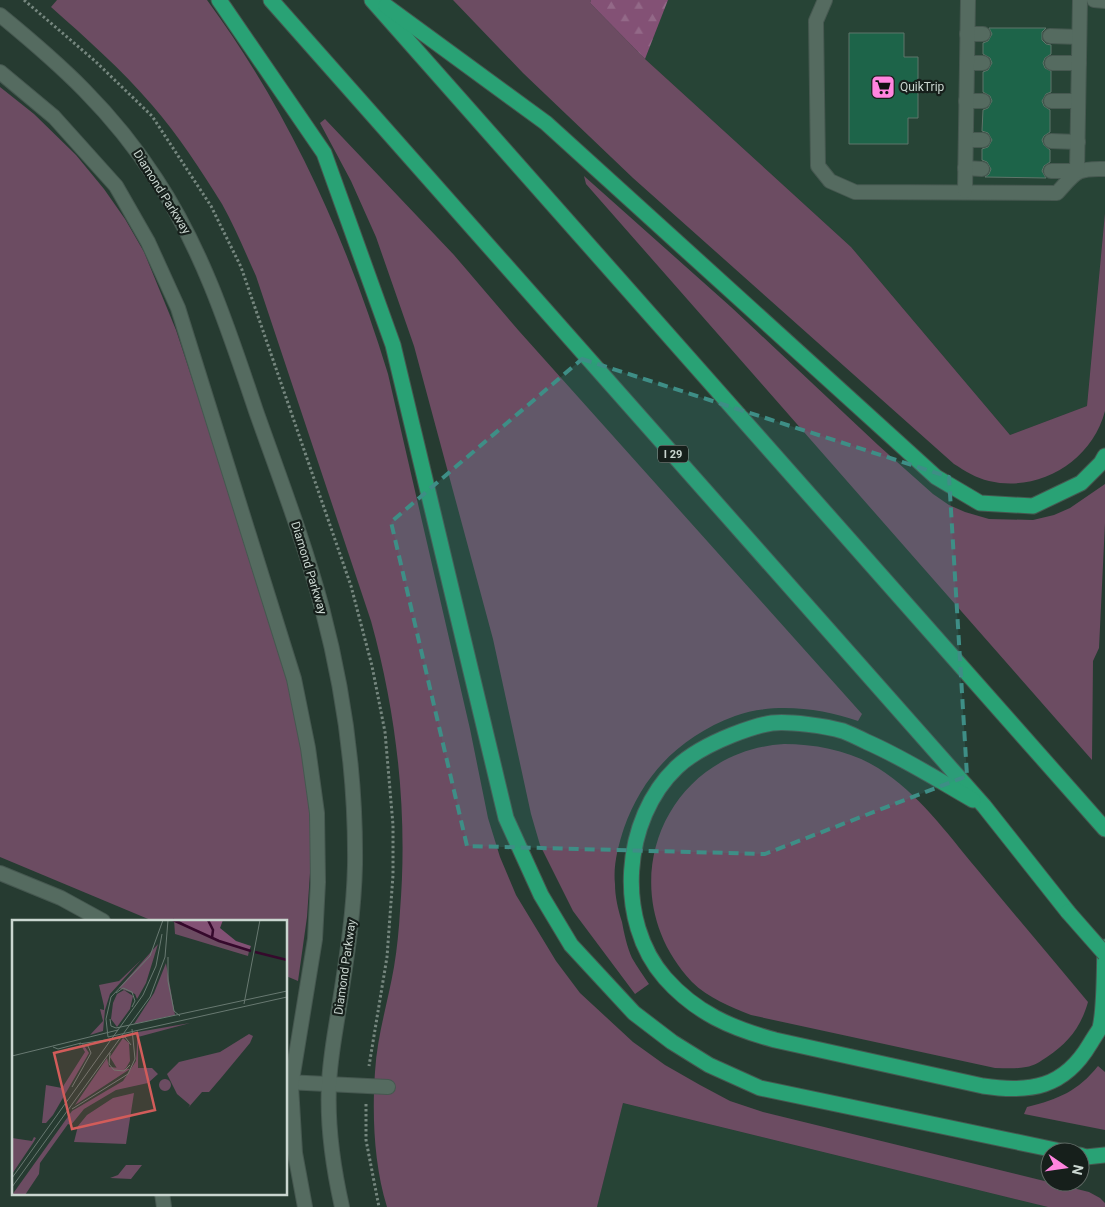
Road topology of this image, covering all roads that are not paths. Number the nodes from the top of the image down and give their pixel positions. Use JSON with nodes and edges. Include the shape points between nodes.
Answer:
{"nodes":[{"id":1,"x":220,"y":0,"type":"edge"},
{"id":2,"x":271,"y":0,"type":"edge"},
{"id":3,"x":372,"y":0,"type":"edge"},
{"id":4,"x":377,"y":0,"type":"edge"},
{"id":5,"x":825,"y":0,"type":"edge"},
{"id":6,"x":968,"y":0,"type":"edge"},
{"id":7,"x":1080,"y":0,"type":"edge"},
{"id":8,"x":1094,"y":0,"type":"edge"},
{"id":9,"x":1105,"y":1,"type":"edge"},
{"id":10,"x":0,"y":15,"type":"edge"},
{"id":11,"x":967,"y":34,"type":"junction"},
{"id":12,"x":983,"y":34,"type":"dead end"},
{"id":13,"x":1050,"y":36,"type":"dead end"},
{"id":14,"x":1079,"y":37,"type":"junction"},
{"id":15,"x":967,"y":63,"type":"junction"},
{"id":16,"x":983,"y":63,"type":"dead end"},
{"id":17,"x":1079,"y":63,"type":"junction"},
{"id":18,"x":1052,"y":64,"type":"dead end"},
{"id":19,"x":0,"y":72,"type":"edge"},
{"id":20,"x":966,"y":101,"type":"junction"},
{"id":21,"x":983,"y":101,"type":"dead end"},
{"id":22,"x":1051,"y":101,"type":"dead end"},
{"id":23,"x":1078,"y":101,"type":"junction"},
{"id":24,"x":966,"y":140,"type":"junction"},
{"id":25,"x":983,"y":140,"type":"dead end"},
{"id":26,"x":1051,"y":142,"type":"dead end"},
{"id":27,"x":1078,"y":142,"type":"junction"},
{"id":28,"x":965,"y":168,"type":"junction"},
{"id":29,"x":982,"y":169,"type":"dead end"},
{"id":30,"x":1105,"y":169,"type":"edge"},
{"id":31,"x":1051,"y":171,"type":"dead end"},
{"id":32,"x":1077,"y":171,"type":"junction"},
{"id":33,"x":965,"y":192,"type":"junction"},
{"id":34,"x":1105,"y":456,"type":"edge"},
{"id":35,"x":984,"y":806,"type":"junction"},
{"id":36,"x":1105,"y":829,"type":"edge"},
{"id":37,"x":0,"y":873,"type":"edge"},
{"id":38,"x":101,"y":920,"type":"edge"},
{"id":39,"x":1105,"y":947,"type":"edge"},
{"id":40,"x":1105,"y":954,"type":"edge"},
{"id":41,"x":289,"y":1082,"type":"edge"},
{"id":42,"x":329,"y":1085,"type":"junction"},
{"id":43,"x":388,"y":1087,"type":"dead end"},
{"id":44,"x":1040,"y":1147,"type":"edge"},
{"id":45,"x":1105,"y":1155,"type":"edge"},
{"id":46,"x":1090,"y":1156,"type":"edge"},
{"id":47,"x":162,"y":1194,"type":"edge"},
{"id":48,"x":164,"y":1207,"type":"edge"},
{"id":49,"x":305,"y":1207,"type":"edge"},
{"id":50,"x":342,"y":1207,"type":"edge"}],
"edges":[{"from":1,"to":44,"type":"highway","via":[[324,153],[393,345],[506,818],[541,895],[571,945],[634,1014],[709,1065],[760,1088]]},
{"from":2,"to":35,"type":"highway","number":"I 29"},
{"from":3,"to":36,"type":"highway"},
{"from":4,"to":34,"type":"highway","via":[[546,123],[936,477],[980,503],[1033,506],[1081,483]]},
{"from":5,"to":33,"type":"street","via":[[816,21],[818,166],[830,181],[854,192]]},
{"from":6,"to":11,"type":"street"},
{"from":7,"to":14,"type":"street"},
{"from":8,"to":9,"type":"street"},
{"from":10,"to":42,"type":"street","name":"Diamond Parkway","via":[[88,92],[123,133],[180,217],[202,260],[222,313],[303,545],[322,609],[342,705],[354,820],[351,926]]},
{"from":11,"to":12,"type":"street"},
{"from":11,"to":15,"type":"street"},
{"from":13,"to":14,"type":"street"},
{"from":14,"to":17,"type":"street"},
{"from":15,"to":16,"type":"street"},
{"from":15,"to":20,"type":"street"},
{"from":17,"to":18,"type":"street"},
{"from":17,"to":23,"type":"street"},
{"from":19,"to":41,"type":"street","via":[[54,117],[116,186],[148,242],[178,308],[294,679],[317,814],[318,882],[315,939]]},
{"from":20,"to":21,"type":"street"},
{"from":20,"to":24,"type":"street"},
{"from":22,"to":23,"type":"street"},
{"from":23,"to":27,"type":"street"},
{"from":24,"to":25,"type":"street"},
{"from":24,"to":28,"type":"street"},
{"from":26,"to":27,"type":"street"},
{"from":27,"to":32,"type":"street"},
{"from":28,"to":29,"type":"street"},
{"from":28,"to":33,"type":"street"},
{"from":30,"to":32,"type":"street"},
{"from":31,"to":32,"type":"street"},
{"from":32,"to":33,"type":"street","via":[[1057,192]]},
{"from":35,"to":39,"type":"highway","via":[[890,751],[843,731],[773,723],[750,728],[694,754],[676,768],[656,793],[642,821],[634,848],[630,877],[636,927],[664,977],[685,998],[716,1020],[775,1040],[1007,1090],[1047,1084],[1076,1065],[1100,1028]]},
{"from":35,"to":40,"type":"highway","number":"I 29","bridge":true},
{"from":37,"to":38,"type":"street","via":[[61,898]]},
{"from":41,"to":42,"type":"street"},
{"from":41,"to":49,"type":"street","via":[[295,1153]]},
{"from":42,"to":43,"type":"street"},
{"from":42,"to":50,"type":"street","name":"Diamond Parkway","via":[[332,1163]]},
{"from":45,"to":46,"type":"highway"},
{"from":47,"to":48,"type":"street"}]}
